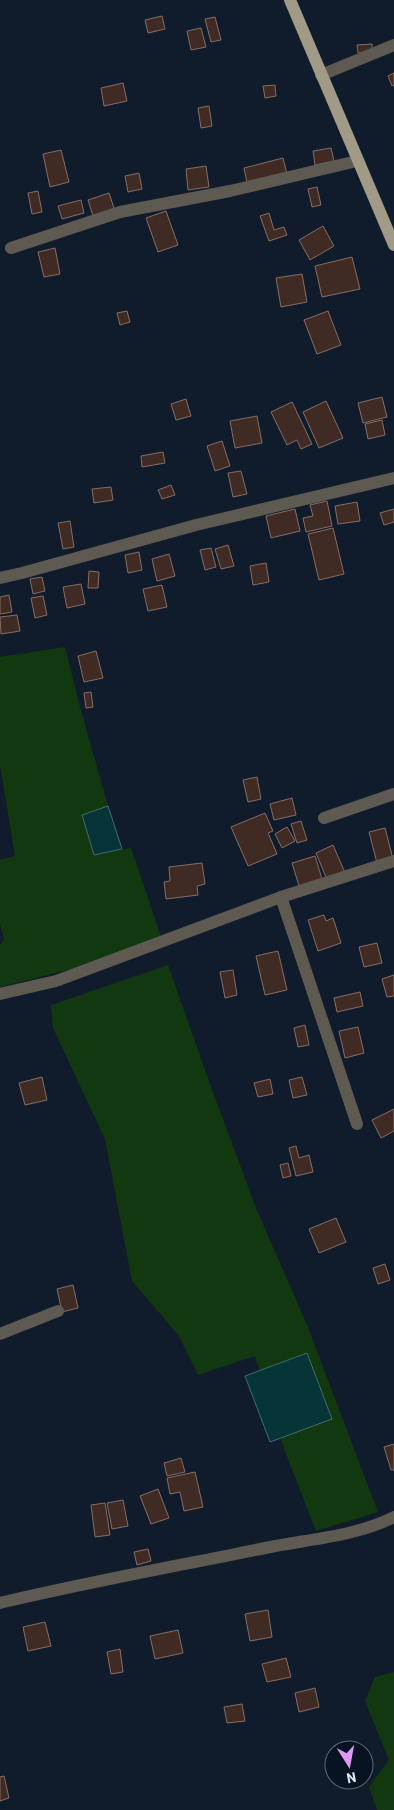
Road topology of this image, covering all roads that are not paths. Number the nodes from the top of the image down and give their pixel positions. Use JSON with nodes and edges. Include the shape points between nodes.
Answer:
{"nodes":[{"id":1,"x":290,"y":0,"type":"edge"},
{"id":2,"x":394,"y":45,"type":"edge"},
{"id":3,"x":321,"y":75,"type":"junction"},
{"id":4,"x":357,"y":160,"type":"junction"},
{"id":5,"x":394,"y":245,"type":"edge"},
{"id":6,"x":10,"y":248,"type":"dead end"},
{"id":7,"x":394,"y":478,"type":"edge"},
{"id":8,"x":0,"y":578,"type":"edge"},
{"id":9,"x":394,"y":794,"type":"edge"},
{"id":10,"x":324,"y":818,"type":"dead end"},
{"id":11,"x":394,"y":862,"type":"edge"},
{"id":12,"x":282,"y":897,"type":"junction"},
{"id":13,"x":0,"y":994,"type":"edge"},
{"id":14,"x":357,"y":1124,"type":"dead end"},
{"id":15,"x":58,"y":1311,"type":"dead end"},
{"id":16,"x":0,"y":1334,"type":"edge"},
{"id":17,"x":394,"y":1517,"type":"edge"},
{"id":18,"x":0,"y":1603,"type":"edge"}],
"edges":[{"from":1,"to":3,"type":"main road"},
{"from":2,"to":3,"type":"street"},
{"from":3,"to":4,"type":"main road"},
{"from":4,"to":5,"type":"main road"},
{"from":4,"to":6,"type":"street","via":[[230,191],[120,212]]},
{"from":7,"to":8,"type":"street","via":[[196,525]]},
{"from":9,"to":10,"type":"street"},
{"from":11,"to":12,"type":"street"},
{"from":12,"to":13,"type":"street","via":[[56,981]]},
{"from":12,"to":14,"type":"street"},
{"from":15,"to":16,"type":"street"},
{"from":17,"to":18,"type":"street","via":[[359,1532],[113,1578]]}]}
